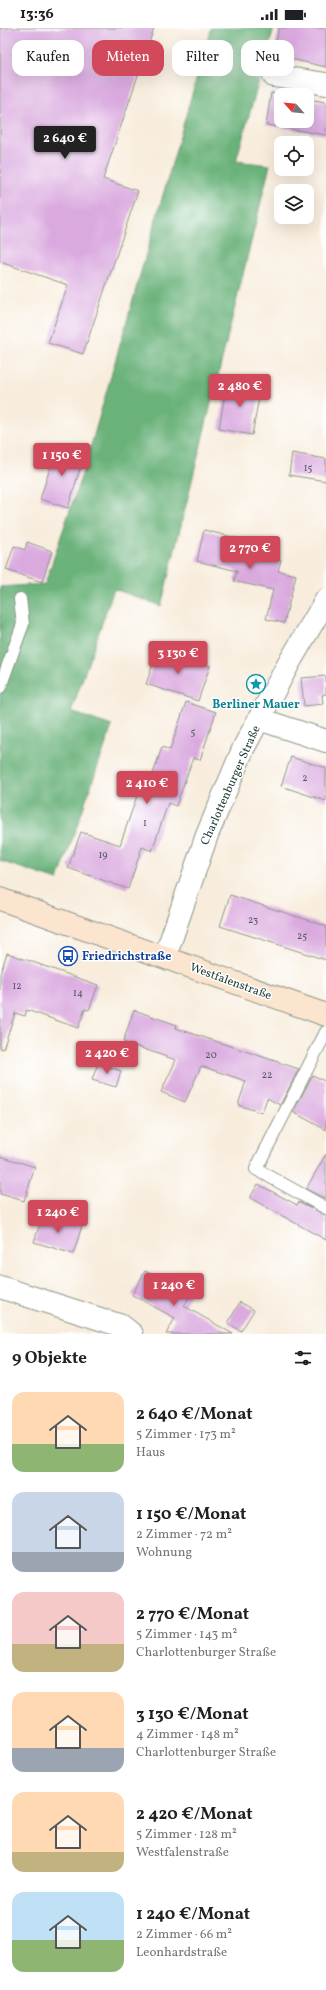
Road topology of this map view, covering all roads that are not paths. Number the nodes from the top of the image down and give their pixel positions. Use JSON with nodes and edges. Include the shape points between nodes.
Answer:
{"nodes":[{"id":1,"x":274,"y":76,"type":"dead end"},
{"id":2,"x":326,"y":84,"type":"edge"},
{"id":3,"x":20,"y":599,"type":"dead end"},
{"id":4,"x":326,"y":600,"type":"edge"},
{"id":5,"x":0,"y":687,"type":"edge"},
{"id":6,"x":259,"y":719,"type":"junction"},
{"id":7,"x":326,"y":741,"type":"edge"},
{"id":8,"x":0,"y":899,"type":"edge"},
{"id":9,"x":165,"y":958,"type":"junction"},
{"id":10,"x":326,"y":1015,"type":"edge"},
{"id":11,"x":326,"y":1032,"type":"edge"},
{"id":12,"x":326,"y":1208,"type":"edge"},
{"id":13,"x":0,"y":1287,"type":"edge"},
{"id":14,"x":132,"y":1334,"type":"edge"}],
"edges":[{"from":1,"to":2,"type":"street"},
{"from":3,"to":5,"type":"lane","via":[[23,624]]},
{"from":4,"to":6,"type":"street","name":"Charlottenburger Straße"},
{"from":6,"to":7,"type":"street"},
{"from":6,"to":9,"type":"street","name":"Charlottenburger Straße","via":[[244,747],[207,835]]},
{"from":8,"to":9,"type":"main road","name":"Westfalenstraße"},
{"from":9,"to":10,"type":"main road","name":"Westfalenstraße"},
{"from":11,"to":12,"type":"lane","via":[[256,1169]]},
{"from":13,"to":14,"type":"street","via":[[122,1326]]}]}
